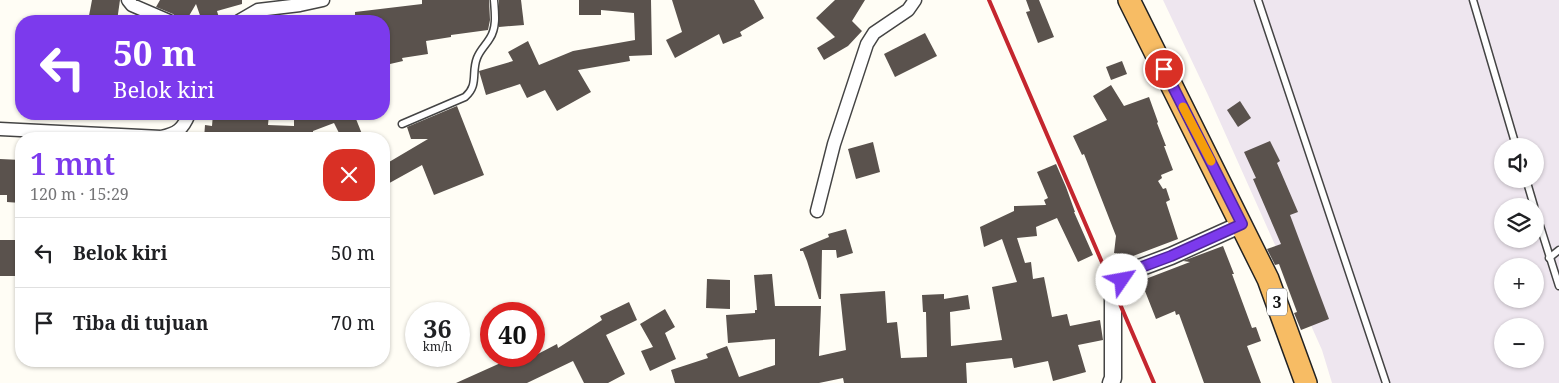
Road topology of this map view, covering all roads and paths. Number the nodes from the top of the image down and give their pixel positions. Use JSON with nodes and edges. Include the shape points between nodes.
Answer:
{"nodes":[{"id":1,"x":128,"y":0,"type":"edge"},
{"id":2,"x":323,"y":0,"type":"edge"},
{"id":3,"x":494,"y":0,"type":"edge"},
{"id":4,"x":915,"y":0,"type":"edge"},
{"id":5,"x":1129,"y":0,"type":"edge"},
{"id":6,"x":1258,"y":0,"type":"edge"},
{"id":7,"x":1473,"y":0,"type":"edge"},
{"id":8,"x":300,"y":2,"type":"edge"},
{"id":9,"x":154,"y":15,"type":"edge"},
{"id":10,"x":247,"y":15,"type":"edge"},
{"id":11,"x":186,"y":120,"type":"edge"},
{"id":12,"x":402,"y":124,"type":"dead end"},
{"id":13,"x":0,"y":128,"type":"edge"},
{"id":14,"x":72,"y":132,"type":"edge"},
{"id":15,"x":178,"y":132,"type":"edge"},
{"id":16,"x":1514,"y":138,"type":"edge"},
{"id":17,"x":817,"y":211,"type":"dead end"},
{"id":18,"x":1242,"y":224,"type":"junction"},
{"id":19,"x":1544,"y":241,"type":"edge"},
{"id":20,"x":1559,"y":250,"type":"edge"},
{"id":21,"x":1549,"y":258,"type":"junction"},
{"id":22,"x":1559,"y":286,"type":"edge"},
{"id":23,"x":1111,"y":383,"type":"edge"},
{"id":24,"x":1306,"y":383,"type":"edge"},
{"id":25,"x":1386,"y":383,"type":"edge"}],
"edges":[{"from":1,"to":9,"type":"street","via":[[132,6]]},
{"from":2,"to":8,"type":"street"},
{"from":3,"to":12,"type":"lane","via":[[494,29],[477,58],[471,92]]},
{"from":4,"to":17,"type":"street","via":[[908,10],[874,33],[867,44],[834,144]]},
{"from":5,"to":18,"type":"highway","number":"3"},
{"from":6,"to":25,"type":"lane"},
{"from":7,"to":16,"type":"lane"},
{"from":8,"to":10,"type":"street"},
{"from":11,"to":15,"type":"street"},
{"from":13,"to":14,"type":"street"},
{"from":18,"to":23,"type":"street","via":[[1131,271],[1112,289]]},
{"from":18,"to":24,"type":"highway","number":"3","via":[[1268,279]]},
{"from":19,"to":21,"type":"lane"},
{"from":20,"to":21,"type":"lane"},
{"from":21,"to":22,"type":"lane"}]}
